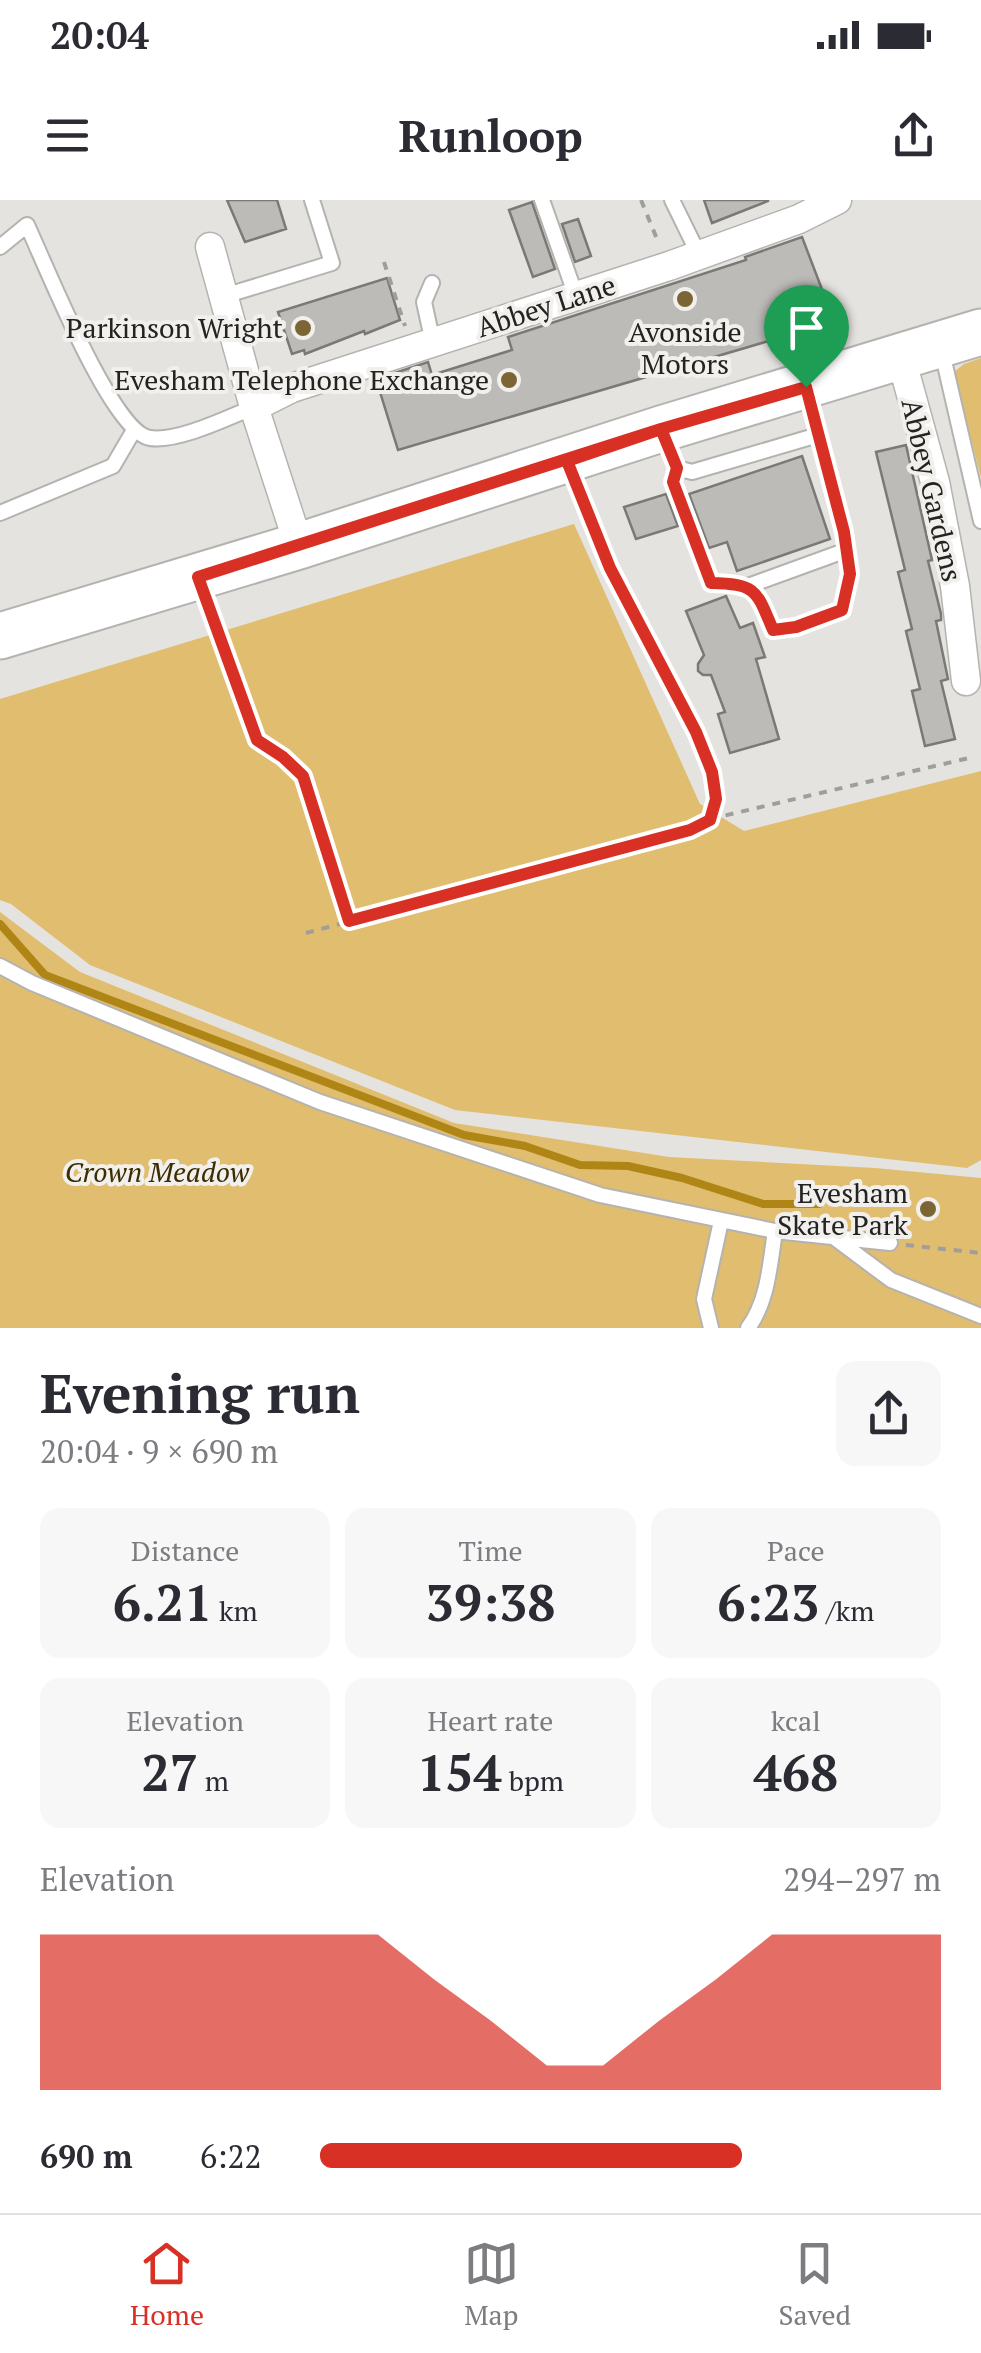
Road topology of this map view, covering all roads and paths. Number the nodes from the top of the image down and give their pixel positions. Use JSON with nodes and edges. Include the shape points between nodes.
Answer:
{"nodes":[{"id":1,"x":312,"y":200,"type":"edge"},
{"id":2,"x":542,"y":200,"type":"edge"},
{"id":3,"x":641,"y":200,"type":"edge"},
{"id":4,"x":672,"y":200,"type":"edge"},
{"id":5,"x":837,"y":200,"type":"edge"},
{"id":6,"x":0,"y":247,"type":"edge"},
{"id":7,"x":210,"y":247,"type":"dead end"},
{"id":8,"x":699,"y":255,"type":"junction"},
{"id":9,"x":384,"y":262,"type":"dead end"},
{"id":10,"x":669,"y":266,"type":"junction"},
{"id":11,"x":432,"y":284,"type":"dead end"},
{"id":12,"x":224,"y":296,"type":"junction"},
{"id":13,"x":576,"y":296,"type":"junction"},
{"id":14,"x":963,"y":337,"type":"edge"},
{"id":15,"x":423,"y":346,"type":"junction"},
{"id":16,"x":901,"y":358,"type":"junction"},
{"id":17,"x":806,"y":387,"type":"junction"},
{"id":18,"x":254,"y":407,"type":"junction"},
{"id":19,"x":134,"y":430,"type":"junction"},
{"id":20,"x":818,"y":435,"type":"junction"},
{"id":21,"x":669,"y":449,"type":"junction"},
{"id":22,"x":567,"y":461,"type":"junction"},
{"id":23,"x":0,"y":512,"type":"edge"},
{"id":24,"x":981,"y":521,"type":"edge"},
{"id":25,"x":299,"y":546,"type":"junction"},
{"id":26,"x":847,"y":550,"type":"junction"},
{"id":27,"x":198,"y":577,"type":"junction"},
{"id":28,"x":748,"y":586,"type":"junction"},
{"id":29,"x":0,"y":636,"type":"edge"},
{"id":30,"x":966,"y":681,"type":"dead end"},
{"id":31,"x":968,"y":758,"type":"dead end"},
{"id":32,"x":710,"y":820,"type":"junction"},
{"id":33,"x":349,"y":921,"type":"junction"},
{"id":34,"x":306,"y":933,"type":"dead end"},
{"id":35,"x":0,"y":966,"type":"edge"},
{"id":36,"x":720,"y":1222,"type":"junction"},
{"id":37,"x":776,"y":1232,"type":"junction"},
{"id":38,"x":832,"y":1236,"type":"junction"},
{"id":39,"x":890,"y":1243,"type":"joint"},
{"id":40,"x":981,"y":1252,"type":"edge"},
{"id":41,"x":981,"y":1316,"type":"edge"},
{"id":42,"x":711,"y":1328,"type":"edge"},
{"id":43,"x":748,"y":1328,"type":"edge"}],
"edges":[{"from":1,"to":12,"type":"lane","via":[[332,263]]},
{"from":2,"to":13,"type":"lane"},
{"from":3,"to":10,"type":"path"},
{"from":4,"to":8,"type":"lane"},
{"from":5,"to":8,"type":"street","name":"Abbey Lane"},
{"from":6,"to":19,"type":"lane","via":[[27,226],[103,388]]},
{"from":7,"to":12,"type":"street"},
{"from":8,"to":10,"type":"street","name":"Abbey Lane"},
{"from":9,"to":15,"type":"path"},
{"from":10,"to":13,"type":"street","name":"Abbey Lane"},
{"from":11,"to":15,"type":"lane","via":[[424,302]]},
{"from":12,"to":18,"type":"street"},
{"from":13,"to":15,"type":"street","name":"Abbey Lane"},
{"from":14,"to":16,"type":"main road"},
{"from":14,"to":24,"type":"lane","via":[[945,365]]},
{"from":15,"to":18,"type":"street","name":"Abbey Lane"},
{"from":16,"to":17,"type":"main road"},
{"from":16,"to":30,"type":"street","name":"Abbey Gardens","via":[[956,586]]},
{"from":17,"to":20,"type":"lane"},
{"from":17,"to":21,"type":"main road"},
{"from":18,"to":19,"type":"lane","name":"Abbey Lane","via":[[180,435],[149,438]]},
{"from":18,"to":25,"type":"street"},
{"from":19,"to":23,"type":"lane","via":[[112,466]]},
{"from":20,"to":21,"type":"lane","via":[[692,472]]},
{"from":20,"to":26,"type":"lane"},
{"from":21,"to":22,"type":"main road"},
{"from":21,"to":28,"type":"lane","via":[[673,482],[711,583]]},
{"from":22,"to":25,"type":"main road"},
{"from":22,"to":32,"type":"path","via":[[610,568],[712,772],[716,799]]},
{"from":25,"to":27,"type":"main road"},
{"from":26,"to":28,"type":"lane"},
{"from":26,"to":28,"type":"lane","via":[[842,610],[796,627],[773,630],[759,595]]},
{"from":27,"to":29,"type":"main road"},
{"from":27,"to":33,"type":"path","via":[[257,740],[303,776]]},
{"from":31,"to":32,"type":"path"},
{"from":32,"to":33,"type":"path"},
{"from":33,"to":34,"type":"path"},
{"from":35,"to":36,"type":"lane","via":[[320,1102],[600,1195]]},
{"from":36,"to":37,"type":"lane"},
{"from":36,"to":42,"type":"lane","via":[[704,1299]]},
{"from":37,"to":38,"type":"lane"},
{"from":37,"to":43,"type":"lane","via":[[759,1312]]},
{"from":38,"to":39,"type":"lane"},
{"from":38,"to":41,"type":"lane","via":[[891,1280]]},
{"from":39,"to":40,"type":"path"}]}
